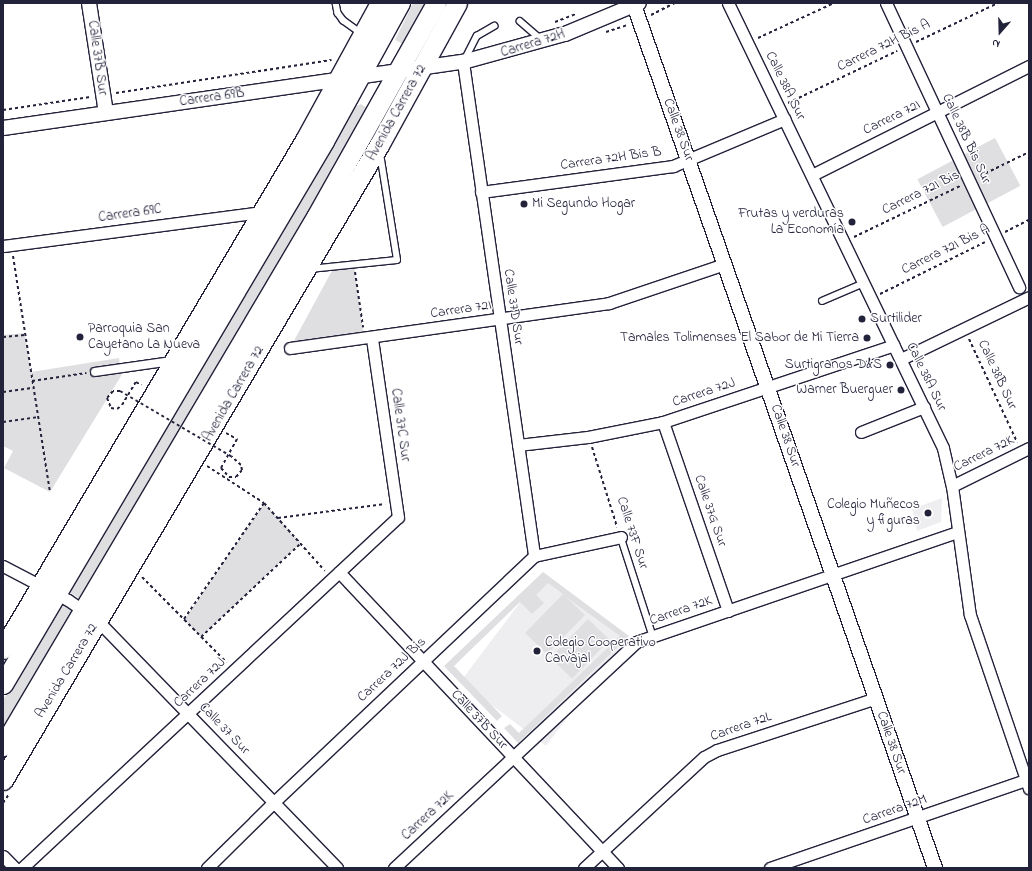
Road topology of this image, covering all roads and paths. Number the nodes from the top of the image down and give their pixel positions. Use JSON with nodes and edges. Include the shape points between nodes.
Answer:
{"nodes":[{"id":1,"x":89,"y":3,"type":"edge"},
{"id":2,"x":336,"y":3,"type":"edge"},
{"id":3,"x":380,"y":3,"type":"edge"},
{"id":4,"x":400,"y":3,"type":"edge"},
{"id":5,"x":436,"y":3,"type":"edge"},
{"id":6,"x":457,"y":3,"type":"edge"},
{"id":7,"x":728,"y":3,"type":"edge"},
{"id":8,"x":834,"y":3,"type":"edge"},
{"id":9,"x":886,"y":3,"type":"edge"},
{"id":10,"x":998,"y":3,"type":"edge"},
{"id":11,"x":635,"y":4,"type":"edge"},
{"id":12,"x":520,"y":21,"type":"dead end"},
{"id":13,"x":494,"y":26,"type":"dead end"},
{"id":14,"x":364,"y":34,"type":"junction"},
{"id":15,"x":544,"y":42,"type":"junction"},
{"id":16,"x":748,"y":43,"type":"junction"},
{"id":17,"x":906,"y":47,"type":"junction"},
{"id":18,"x":335,"y":60,"type":"dead end"},
{"id":19,"x":463,"y":62,"type":"junction"},
{"id":20,"x":1029,"y":66,"type":"edge"},
{"id":21,"x":422,"y":68,"type":"junction"},
{"id":22,"x":399,"y":72,"type":"junction"},
{"id":23,"x":360,"y":77,"type":"junction"},
{"id":24,"x":339,"y":80,"type":"junction"},
{"id":25,"x":103,"y":95,"type":"junction"},
{"id":26,"x":779,"y":107,"type":"junction"},
{"id":27,"x":3,"y":110,"type":"edge"},
{"id":28,"x":937,"y":112,"type":"junction"},
{"id":29,"x":106,"y":113,"type":"junction"},
{"id":30,"x":785,"y":119,"type":"junction"},
{"id":31,"x":3,"y":128,"type":"edge"},
{"id":32,"x":379,"y":145,"type":"junction"},
{"id":33,"x":1029,"y":152,"type":"edge"},
{"id":34,"x":690,"y":161,"type":"junction"},
{"id":35,"x":812,"y":175,"type":"junction"},
{"id":36,"x":970,"y":181,"type":"junction"},
{"id":37,"x":481,"y":192,"type":"junction"},
{"id":38,"x":261,"y":212,"type":"junction"},
{"id":39,"x":1029,"y":220,"type":"edge"},
{"id":40,"x":996,"y":237,"type":"junction"},
{"id":41,"x":844,"y":242,"type":"junction"},
{"id":42,"x":7,"y":246,"type":"edge"},
{"id":43,"x":725,"y":264,"type":"junction"},
{"id":44,"x":354,"y":265,"type":"junction"},
{"id":45,"x":305,"y":270,"type":"junction"},
{"id":46,"x":864,"y":283,"type":"junction"},
{"id":47,"x":1019,"y":287,"type":"dead end"},
{"id":48,"x":1029,"y":297,"type":"edge"},
{"id":49,"x":872,"y":298,"type":"junction"},
{"id":50,"x":822,"y":301,"type":"dead end"},
{"id":51,"x":500,"y":319,"type":"junction"},
{"id":52,"x":964,"y":328,"type":"junction"},
{"id":53,"x":25,"y":335,"type":"junction"},
{"id":54,"x":3,"y":337,"type":"edge"},
{"id":55,"x":368,"y":338,"type":"junction"},
{"id":56,"x":894,"y":345,"type":"junction"},
{"id":57,"x":290,"y":348,"type":"dead end"},
{"id":58,"x":901,"y":359,"type":"junction"},
{"id":59,"x":173,"y":360,"type":"junction"},
{"id":60,"x":95,"y":372,"type":"joint"},
{"id":61,"x":32,"y":380,"type":"junction"},
{"id":62,"x":136,"y":382,"type":"dead end"},
{"id":63,"x":768,"y":387,"type":"junction"},
{"id":64,"x":32,"y":388,"type":"junction"},
{"id":65,"x":3,"y":392,"type":"edge"},
{"id":66,"x":3,"y":401,"type":"edge"},
{"id":67,"x":924,"y":407,"type":"junction"},
{"id":68,"x":3,"y":411,"type":"edge"},
{"id":69,"x":38,"y":416,"type":"junction"},
{"id":70,"x":3,"y":422,"type":"edge"},
{"id":71,"x":663,"y":422,"type":"junction"},
{"id":72,"x":216,"y":424,"type":"junction"},
{"id":73,"x":861,"y":432,"type":"dead end"},
{"id":74,"x":588,"y":438,"type":"junction"},
{"id":75,"x":237,"y":439,"type":"dead end"},
{"id":76,"x":518,"y":445,"type":"junction"},
{"id":77,"x":1026,"y":450,"type":"edge"},
{"id":78,"x":175,"y":457,"type":"junction"},
{"id":79,"x":196,"y":459,"type":"junction"},
{"id":80,"x":132,"y":468,"type":"junction"},
{"id":81,"x":952,"y":486,"type":"junction"},
{"id":82,"x":50,"y":492,"type":"dead end"},
{"id":83,"x":94,"y":493,"type":"junction"},
{"id":84,"x":264,"y":503,"type":"junction"},
{"id":85,"x":396,"y":503,"type":"junction"},
{"id":86,"x":278,"y":518,"type":"junction"},
{"id":87,"x":398,"y":518,"type":"joint"},
{"id":88,"x":958,"y":532,"type":"junction"},
{"id":89,"x":621,"y":537,"type":"junction"},
{"id":90,"x":301,"y":542,"type":"junction"},
{"id":91,"x":534,"y":556,"type":"junction"},
{"id":92,"x":3,"y":566,"type":"edge"},
{"id":93,"x":131,"y":566,"type":"junction"},
{"id":94,"x":833,"y":574,"type":"junction"},
{"id":95,"x":336,"y":576,"type":"junction"},
{"id":96,"x":48,"y":590,"type":"junction"},
{"id":97,"x":728,"y":611,"type":"junction"},
{"id":98,"x":90,"y":615,"type":"junction"},
{"id":99,"x":184,"y":620,"type":"junction"},
{"id":100,"x":653,"y":636,"type":"junction"},
{"id":101,"x":201,"y":637,"type":"junction"},
{"id":102,"x":3,"y":649,"type":"edge"},
{"id":103,"x":423,"y":661,"type":"junction"},
{"id":104,"x":234,"y":671,"type":"junction"},
{"id":105,"x":3,"y":684,"type":"edge"},
{"id":106,"x":876,"y":698,"type":"junction"},
{"id":107,"x":189,"y":714,"type":"junction"},
{"id":108,"x":3,"y":746,"type":"edge"},
{"id":109,"x":513,"y":757,"type":"junction"},
{"id":110,"x":3,"y":780,"type":"edge"},
{"id":111,"x":1028,"y":782,"type":"edge"},
{"id":112,"x":274,"y":802,"type":"junction"},
{"id":113,"x":917,"y":818,"type":"junction"},
{"id":114,"x":602,"y":851,"type":"junction"},
{"id":115,"x":3,"y":856,"type":"edge"},
{"id":116,"x":14,"y":868,"type":"edge"},
{"id":117,"x":22,"y":868,"type":"edge"},
{"id":118,"x":208,"y":868,"type":"edge"},
{"id":119,"x":337,"y":868,"type":"edge"},
{"id":120,"x":394,"y":868,"type":"edge"},
{"id":121,"x":584,"y":868,"type":"edge"},
{"id":122,"x":618,"y":868,"type":"edge"},
{"id":123,"x":770,"y":868,"type":"edge"},
{"id":124,"x":935,"y":868,"type":"edge"}],
"edges":[{"from":1,"to":25,"type":"street","name":"Calle 37B Sur"},
{"from":2,"to":14,"type":"lane","via":[[343,20]]},
{"from":3,"to":14,"type":"highway"},
{"from":4,"to":23,"type":"highway"},
{"from":5,"to":22,"type":"highway","name":"Avenida Carrera 72"},
{"from":6,"to":21,"type":"highway","name":"Avenida Carrera 72"},
{"from":7,"to":16,"type":"street","name":"Calle 38A Sur"},
{"from":8,"to":16,"type":"path"},
{"from":9,"to":17,"type":"street","name":"Calle 38B Bis Sur"},
{"from":10,"to":17,"type":"path","name":"Carrera 72H Bis A"},
{"from":11,"to":15,"type":"street","name":"Carrera 72H","via":[[586,27]]},
{"from":11,"to":34,"type":"street","name":"Calle 38 Sur"},
{"from":12,"to":15,"type":"lane"},
{"from":13,"to":19,"type":"lane","via":[[477,36]]},
{"from":14,"to":24,"type":"highway"},
{"from":15,"to":19,"type":"street","name":"Carrera 72H"},
{"from":16,"to":26,"type":"street","name":"Calle 38A Sur"},
{"from":17,"to":26,"type":"path","name":"Carrera 72H Bis A"},
{"from":17,"to":28,"type":"street","name":"Calle 38B Bis Sur"},
{"from":18,"to":25,"type":"path"},
{"from":19,"to":21,"type":"street","name":"Carrera 72H"},
{"from":19,"to":37,"type":"street","name":"Calle 37D Sur"},
{"from":20,"to":28,"type":"street","name":"Carrera 72I"},
{"from":21,"to":22,"type":"street","name":"Carrera 69B"},
{"from":21,"to":32,"type":"highway","name":"Avenida Carrera 72"},
{"from":22,"to":23,"type":"street","name":"Carrera 69B"},
{"from":22,"to":78,"type":"highway","name":"Avenida Carrera 72"},
{"from":23,"to":24,"type":"street","name":"Carrera 69B"},
{"from":23,"to":80,"type":"highway"},
{"from":24,"to":29,"type":"street","name":"Carrera 69B"},
{"from":24,"to":38,"type":"highway"},
{"from":25,"to":27,"type":"path"},
{"from":25,"to":29,"type":"street","name":"Calle 37B Sur"},
{"from":26,"to":30,"type":"street","name":"Calle 38A Sur"},
{"from":28,"to":35,"type":"street","name":"Carrera 72I"},
{"from":28,"to":36,"type":"street","name":"Calle 38B Bis Sur"},
{"from":29,"to":31,"type":"street","name":"Carrera 69B"},
{"from":30,"to":34,"type":"street","name":"Carrera 72H Bis B"},
{"from":30,"to":35,"type":"street","name":"Calle 38A Sur"},
{"from":32,"to":44,"type":"lane","via":[[397,260]]},
{"from":32,"to":45,"type":"highway","name":"Avenida Carrera 72"},
{"from":33,"to":36,"type":"path","name":"Carrera 72I Bis"},
{"from":34,"to":37,"type":"street","name":"Carrera 72H Bis B","via":[[673,166]]},
{"from":34,"to":43,"type":"street","name":"Calle 38 Sur"},
{"from":35,"to":41,"type":"street","name":"Calle 38A Sur"},
{"from":36,"to":40,"type":"street","name":"Calle 38B Bis Sur"},
{"from":36,"to":41,"type":"path","name":"Carrera 72I Bis"},
{"from":37,"to":51,"type":"street","name":"Calle 37D Sur"},
{"from":38,"to":42,"type":"street","name":"Carrera 69C"},
{"from":38,"to":59,"type":"highway"},
{"from":39,"to":40,"type":"path","name":"Carrera 72I Bis A"},
{"from":40,"to":47,"type":"street","name":"Calle 38B Bis Sur"},
{"from":40,"to":49,"type":"path","name":"Carrera 72I Bis A"},
{"from":41,"to":46,"type":"street","name":"Calle 38A Sur"},
{"from":42,"to":53,"type":"path"},
{"from":43,"to":51,"type":"street","name":"Carrera 72I","via":[[609,302]]},
{"from":43,"to":63,"type":"street","name":"Calle 38 Sur"},
{"from":44,"to":45,"type":"lane"},
{"from":44,"to":55,"type":"path"},
{"from":45,"to":72,"type":"highway","name":"Avenida Carrera 72"},
{"from":46,"to":49,"type":"street","name":"Calle 38A Sur"},
{"from":46,"to":50,"type":"lane"},
{"from":48,"to":52,"type":"street"},
{"from":49,"to":56,"type":"street","name":"Calle 38A Sur"},
{"from":51,"to":55,"type":"street","name":"Carrera 72I"},
{"from":51,"to":76,"type":"street","name":"Calle 37D Sur"},
{"from":52,"to":58,"type":"street"},
{"from":52,"to":77,"type":"path","name":"Calle 38B Sur"},
{"from":53,"to":54,"type":"path"},
{"from":53,"to":61,"type":"path"},
{"from":55,"to":57,"type":"street","name":"Carrera 72I"},
{"from":55,"to":85,"type":"street","name":"Calle 37C Sur"},
{"from":56,"to":58,"type":"street","name":"Calle 38A Sur"},
{"from":56,"to":63,"type":"street","name":"Carrera 72J"},
{"from":58,"to":67,"type":"street","name":"Calle 38A Sur"},
{"from":59,"to":60,"type":"street"},
{"from":59,"to":83,"type":"highway"},
{"from":60,"to":61,"type":"path"},
{"from":61,"to":64,"type":"path"},
{"from":62,"to":75,"type":"path","bridge":true,"via":[[128,395],[125,399],[122,406],[117,409],[107,404],[107,398],[113,391],[126,394],[131,398],[218,448],[224,452],[231,456],[237,460],[242,470],[236,477],[229,477],[221,468],[222,463],[226,457],[230,450]]},
{"from":63,"to":71,"type":"street","name":"Carrera 72J"},
{"from":63,"to":94,"type":"street","name":"Calle 38 Sur"},
{"from":64,"to":65,"type":"path"},
{"from":64,"to":69,"type":"path"},
{"from":66,"to":68,"type":"path"},
{"from":67,"to":73,"type":"street"},
{"from":67,"to":81,"type":"street","name":"Calle 38A Sur","via":[[943,448]]},
{"from":69,"to":70,"type":"path"},
{"from":69,"to":82,"type":"path"},
{"from":71,"to":74,"type":"street","name":"Carrera 72J"},
{"from":71,"to":97,"type":"street","name":"Calle 37G Sur"},
{"from":72,"to":78,"type":"highway"},
{"from":72,"to":79,"type":"highway","name":"Avenida Carrera 72"},
{"from":74,"to":76,"type":"street","name":"Carrera 72J"},
{"from":74,"to":89,"type":"path","name":"Calle 73F Sur"},
{"from":76,"to":91,"type":"street","name":"Calle 37D Sur"},
{"from":77,"to":81,"type":"street","name":"Carrera 72K"},
{"from":78,"to":98,"type":"highway","name":"Avenida Carrera 72"},
{"from":79,"to":84,"type":"path"},
{"from":79,"to":93,"type":"highway","name":"Avenida Carrera 72"},
{"from":80,"to":83,"type":"highway"},
{"from":80,"to":96,"type":"highway"},
{"from":81,"to":88,"type":"street","name":"Calle 38A Sur"},
{"from":83,"to":96,"type":"highway"},
{"from":84,"to":86,"type":"path"},
{"from":84,"to":99,"type":"path"},
{"from":85,"to":86,"type":"path"},
{"from":85,"to":87,"type":"street","name":"Calle 37C Sur"},
{"from":86,"to":90,"type":"path"},
{"from":87,"to":95,"type":"street","name":"Carrera 72J"},
{"from":88,"to":94,"type":"street","name":"Carrera 72K"},
{"from":88,"to":111,"type":"street","name":"Calle 38A Sur","via":[[966,593],[976,638]]},
{"from":89,"to":91,"type":"street"},
{"from":89,"to":100,"type":"lane","name":"Calle 73F Sur"},
{"from":90,"to":95,"type":"path"},
{"from":90,"to":101,"type":"path"},
{"from":91,"to":103,"type":"street","name":"Carrera 72J Bis"},
{"from":92,"to":96,"type":"street","name":"Calle 37 Sur"},
{"from":93,"to":98,"type":"highway","name":"Avenida Carrera 72"},
{"from":93,"to":99,"type":"path"},
{"from":94,"to":97,"type":"street","name":"Carrera 72K"},
{"from":94,"to":106,"type":"street","name":"Calle 38 Sur"},
{"from":95,"to":103,"type":"street","name":"Calle 37B Sur"},
{"from":95,"to":104,"type":"street","name":"Carrera 72J"},
{"from":96,"to":98,"type":"street","name":"Calle 37 Sur"},
{"from":96,"to":102,"type":"highway"},
{"from":96,"to":105,"type":"highway"},
{"from":97,"to":100,"type":"street","name":"Carrera 72K"},
{"from":98,"to":107,"type":"street","name":"Calle 37 Sur"},
{"from":98,"to":108,"type":"highway","name":"Avenida Carrera 72"},
{"from":98,"to":110,"type":"highway","name":"Avenida Carrera 72"},
{"from":99,"to":101,"type":"path"},
{"from":100,"to":109,"type":"street","name":"Carrera 72K","via":[[636,642]]},
{"from":101,"to":104,"type":"path"},
{"from":103,"to":109,"type":"street","name":"Calle 37B Sur"},
{"from":103,"to":112,"type":"street","name":"Carrera 72J Bis"},
{"from":104,"to":107,"type":"street","name":"Carrera 72J"},
{"from":106,"to":113,"type":"street","name":"Calle 38 Sur"},
{"from":106,"to":114,"type":"street","name":"Carrera 72L","via":[[717,750],[704,757]]},
{"from":107,"to":112,"type":"street","name":"Calle 37 Sur"},
{"from":107,"to":117,"type":"street","name":"Carrera 72J"},
{"from":109,"to":114,"type":"street","name":"Calle 37B Sur"},
{"from":109,"to":120,"type":"street","name":"Carrera 72K"},
{"from":111,"to":113,"type":"street","name":"Carrera 72M"},
{"from":112,"to":118,"type":"street","name":"Carrera 72J Bis"},
{"from":112,"to":119,"type":"street","name":"Calle 37 Sur"},
{"from":113,"to":123,"type":"street","name":"Carrera 72M"},
{"from":113,"to":124,"type":"street","name":"Calle 38 Sur"},
{"from":114,"to":121,"type":"street","name":"Carrera 72L"},
{"from":114,"to":122,"type":"street","name":"Calle 37B Sur"},
{"from":115,"to":116,"type":"street"}]}
